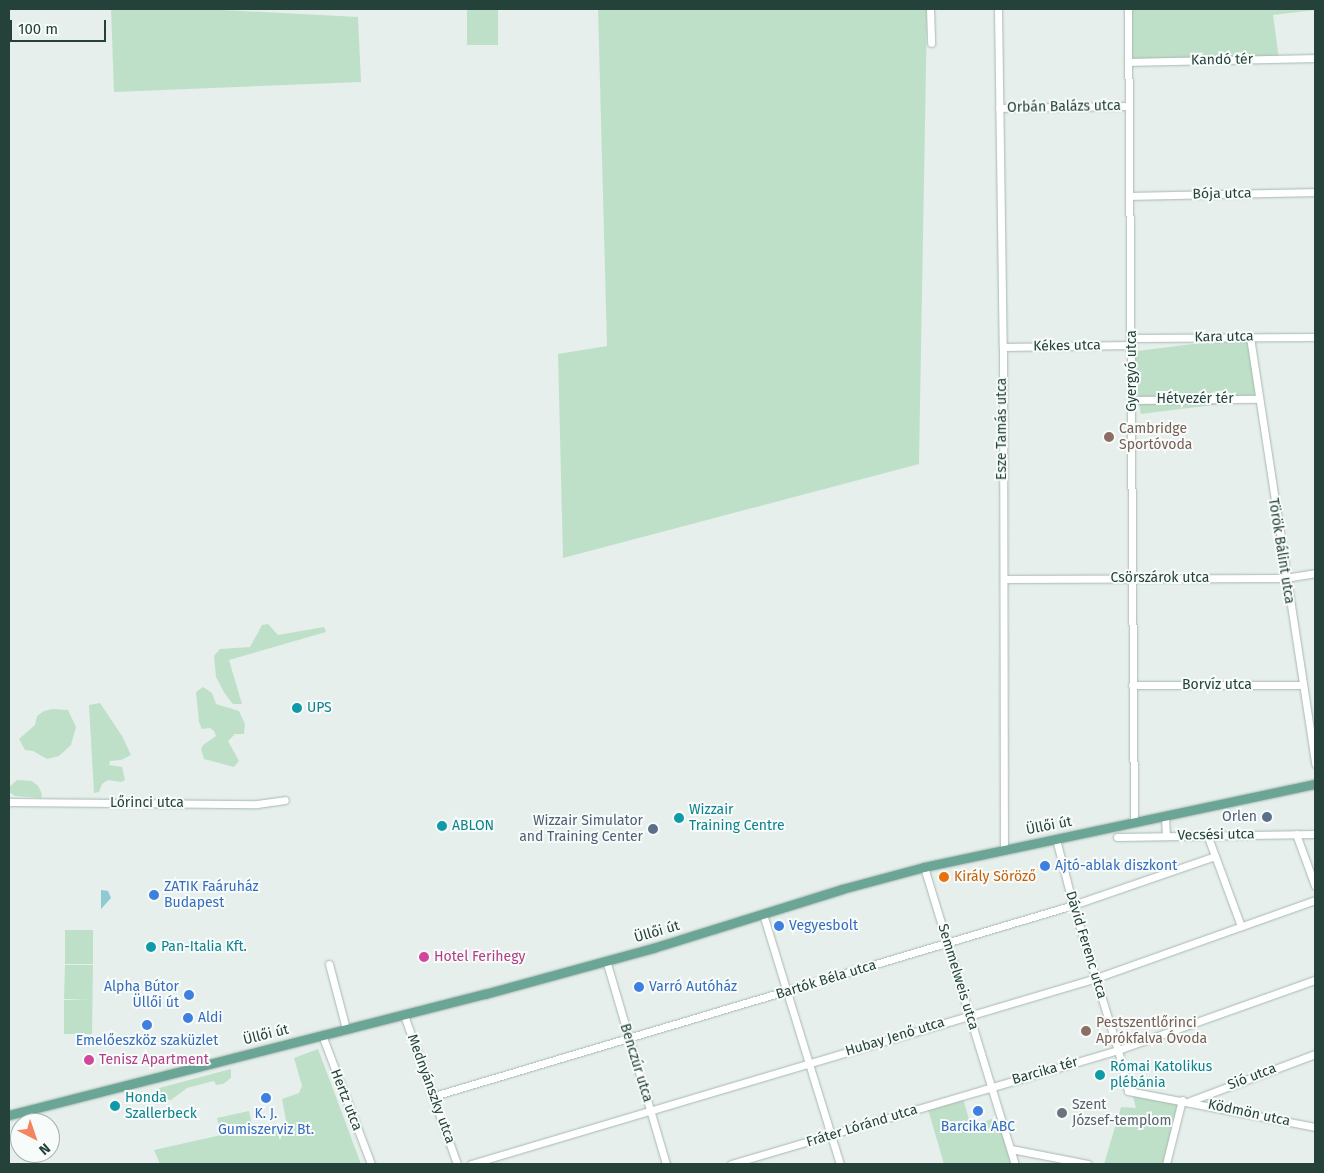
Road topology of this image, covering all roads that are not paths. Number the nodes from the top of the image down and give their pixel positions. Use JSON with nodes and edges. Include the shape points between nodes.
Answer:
{"nodes":[{"id":1,"x":930,"y":9,"type":"edge"},
{"id":2,"x":998,"y":9,"type":"edge"},
{"id":3,"x":1128,"y":9,"type":"edge"},
{"id":4,"x":931,"y":43,"type":"dead end"},
{"id":5,"x":1315,"y":58,"type":"edge"},
{"id":6,"x":1128,"y":62,"type":"junction"},
{"id":7,"x":1128,"y":106,"type":"junction"},
{"id":8,"x":999,"y":108,"type":"junction"},
{"id":9,"x":1315,"y":192,"type":"edge"},
{"id":10,"x":1130,"y":196,"type":"junction"},
{"id":11,"x":1315,"y":336,"type":"edge"},
{"id":12,"x":1250,"y":337,"type":"junction"},
{"id":13,"x":1132,"y":342,"type":"junction"},
{"id":14,"x":1003,"y":347,"type":"junction"},
{"id":15,"x":1258,"y":399,"type":"junction"},
{"id":16,"x":1132,"y":400,"type":"junction"},
{"id":17,"x":1315,"y":573,"type":"edge"},
{"id":18,"x":1132,"y":578,"type":"junction"},
{"id":19,"x":1285,"y":578,"type":"junction"},
{"id":20,"x":1004,"y":579,"type":"junction"},
{"id":21,"x":1132,"y":685,"type":"junction"},
{"id":22,"x":1302,"y":685,"type":"junction"},
{"id":23,"x":1315,"y":764,"type":"edge"},
{"id":24,"x":1315,"y":784,"type":"edge"},
{"id":25,"x":285,"y":800,"type":"dead end"},
{"id":26,"x":9,"y":802,"type":"edge"},
{"id":27,"x":1165,"y":817,"type":"junction"},
{"id":28,"x":1134,"y":823,"type":"junction"},
{"id":29,"x":1296,"y":834,"type":"junction"},
{"id":30,"x":1315,"y":834,"type":"edge"},
{"id":31,"x":1166,"y":836,"type":"junction"},
{"id":32,"x":1208,"y":836,"type":"junction"},
{"id":33,"x":1117,"y":837,"type":"dead end"},
{"id":34,"x":1056,"y":839,"type":"junction"},
{"id":35,"x":1004,"y":849,"type":"junction"},
{"id":36,"x":1215,"y":856,"type":"junction"},
{"id":37,"x":924,"y":867,"type":"junction"},
{"id":38,"x":1315,"y":886,"type":"edge"},
{"id":39,"x":1315,"y":900,"type":"edge"},
{"id":40,"x":1073,"y":905,"type":"junction"},
{"id":41,"x":763,"y":914,"type":"junction"},
{"id":42,"x":1241,"y":926,"type":"junction"},
{"id":43,"x":948,"y":944,"type":"junction"},
{"id":44,"x":606,"y":960,"type":"junction"},
{"id":45,"x":329,"y":964,"type":"dead end"},
{"id":46,"x":1096,"y":978,"type":"junction"},
{"id":47,"x":1315,"y":980,"type":"edge"},
{"id":48,"x":788,"y":992,"type":"junction"},
{"id":49,"x":970,"y":1014,"type":"junction"},
{"id":50,"x":404,"y":1015,"type":"junction"},
{"id":51,"x":346,"y":1029,"type":"junction"},
{"id":52,"x":322,"y":1035,"type":"junction"},
{"id":53,"x":628,"y":1038,"type":"junction"},
{"id":54,"x":1118,"y":1050,"type":"junction"},
{"id":55,"x":1315,"y":1054,"type":"edge"},
{"id":56,"x":810,"y":1062,"type":"junction"},
{"id":57,"x":992,"y":1086,"type":"junction"},
{"id":58,"x":434,"y":1096,"type":"junction"},
{"id":59,"x":1186,"y":1100,"type":"junction"},
{"id":60,"x":650,"y":1111,"type":"junction"},
{"id":61,"x":9,"y":1115,"type":"edge"},
{"id":62,"x":1315,"y":1127,"type":"edge"},
{"id":63,"x":831,"y":1136,"type":"junction"},
{"id":64,"x":1011,"y":1149,"type":"junction"},
{"id":65,"x":752,"y":1161,"type":"edge"},
{"id":66,"x":371,"y":1164,"type":"edge"},
{"id":67,"x":457,"y":1164,"type":"edge"},
{"id":68,"x":471,"y":1164,"type":"edge"},
{"id":69,"x":666,"y":1164,"type":"edge"},
{"id":70,"x":731,"y":1164,"type":"edge"},
{"id":71,"x":840,"y":1164,"type":"edge"},
{"id":72,"x":1016,"y":1164,"type":"edge"},
{"id":73,"x":1088,"y":1164,"type":"edge"},
{"id":74,"x":1166,"y":1164,"type":"edge"}],
"edges":[{"from":1,"to":4,"type":"street"},
{"from":2,"to":8,"type":"street","name":"Esze Tamás utca"},
{"from":3,"to":6,"type":"street","name":"Gyergyó utca"},
{"from":5,"to":6,"type":"street","name":"Kandó tér"},
{"from":6,"to":7,"type":"street","name":"Gyergyó utca"},
{"from":7,"to":8,"type":"street","name":"Orbán Balázs utca"},
{"from":7,"to":10,"type":"street","name":"Gyergyó utca"},
{"from":8,"to":14,"type":"street","name":"Esze Tamás utca"},
{"from":9,"to":10,"type":"street","name":"Bója utca"},
{"from":10,"to":13,"type":"street","name":"Gyergyó utca"},
{"from":11,"to":12,"type":"street","name":"Kara utca"},
{"from":12,"to":13,"type":"street","name":"Kara utca"},
{"from":12,"to":15,"type":"street","name":"Török Bálint utca"},
{"from":13,"to":14,"type":"street","name":"Kékes utca"},
{"from":13,"to":16,"type":"street","name":"Gyergyó utca"},
{"from":14,"to":20,"type":"street","name":"Esze Tamás utca"},
{"from":15,"to":16,"type":"street","name":"Hétvezér tér"},
{"from":15,"to":19,"type":"street","name":"Török Bálint utca"},
{"from":16,"to":18,"type":"street","name":"Gyergyó utca"},
{"from":17,"to":19,"type":"street","name":"Csörszárok utca"},
{"from":18,"to":19,"type":"street","name":"Csörszárok utca"},
{"from":18,"to":20,"type":"street","name":"Csörszárok utca"},
{"from":18,"to":21,"type":"street","name":"Gyergyó utca"},
{"from":19,"to":22,"type":"street","name":"Török Bálint utca"},
{"from":20,"to":35,"type":"street","name":"Esze Tamás utca"},
{"from":21,"to":22,"type":"street","name":"Borvíz utca"},
{"from":21,"to":28,"type":"street","name":"Gyergyó utca"},
{"from":22,"to":23,"type":"street","name":"Török Bálint utca"},
{"from":24,"to":27,"type":"main road","name":"Üllői út"},
{"from":25,"to":26,"type":"street","name":"Lőrinci utca","via":[[257,804]]},
{"from":27,"to":28,"type":"main road","name":"Üllői út"},
{"from":27,"to":31,"type":"street"},
{"from":28,"to":34,"type":"main road","name":"Üllői út"},
{"from":29,"to":30,"type":"street","name":"Vecsési utca"},
{"from":29,"to":32,"type":"street","name":"Vecsési utca"},
{"from":29,"to":38,"type":"street"},
{"from":31,"to":32,"type":"street","name":"Vecsési utca"},
{"from":31,"to":33,"type":"street","name":"Vecsési utca"},
{"from":32,"to":36,"type":"street"},
{"from":34,"to":35,"type":"main road","name":"Üllői út"},
{"from":34,"to":40,"type":"street","name":"Dávid Ferenc utca"},
{"from":35,"to":37,"type":"main road","name":"Üllői út"},
{"from":36,"to":40,"type":"street","name":"Bartók Béla utca"},
{"from":36,"to":42,"type":"street"},
{"from":37,"to":41,"type":"main road","name":"Üllői út"},
{"from":37,"to":43,"type":"street","name":"Semmelweis utca"},
{"from":39,"to":42,"type":"street","name":"Hubay Jenő utca"},
{"from":40,"to":43,"type":"street","name":"Bartók Béla utca"},
{"from":40,"to":46,"type":"street","name":"Dávid Ferenc utca"},
{"from":41,"to":44,"type":"main road","name":"Üllői út"},
{"from":41,"to":48,"type":"street"},
{"from":42,"to":46,"type":"street","name":"Hubay Jenő utca"},
{"from":43,"to":48,"type":"street","name":"Bartók Béla utca"},
{"from":43,"to":49,"type":"street","name":"Semmelweis utca"},
{"from":44,"to":50,"type":"main road","name":"Üllői út"},
{"from":44,"to":53,"type":"street","name":"Benczúr utca"},
{"from":45,"to":51,"type":"street"},
{"from":46,"to":49,"type":"street","name":"Hubay Jenő utca"},
{"from":46,"to":54,"type":"street","name":"Dávid Ferenc utca"},
{"from":47,"to":54,"type":"street"},
{"from":48,"to":53,"type":"street","name":"Bartók Béla utca"},
{"from":48,"to":56,"type":"street"},
{"from":49,"to":56,"type":"street","name":"Hubay Jenő utca"},
{"from":49,"to":57,"type":"street","name":"Semmelweis utca"},
{"from":50,"to":51,"type":"main road","name":"Üllői út"},
{"from":50,"to":58,"type":"street","name":"Mednyánszky utca"},
{"from":51,"to":52,"type":"main road","name":"Üllői út"},
{"from":52,"to":61,"type":"main road","name":"Üllői út"},
{"from":52,"to":66,"type":"street","name":"Hertz utca"},
{"from":53,"to":58,"type":"street","name":"Bartók Béla utca"},
{"from":53,"to":60,"type":"street","name":"Benczúr utca"},
{"from":54,"to":57,"type":"street","name":"Barcika tér"},
{"from":54,"to":59,"type":"street","via":[[1128,1091]]},
{"from":55,"to":59,"type":"street","name":"Sió utca"},
{"from":56,"to":60,"type":"street","name":"Hubay Jenő utca"},
{"from":56,"to":63,"type":"street"},
{"from":57,"to":63,"type":"street","name":"Fráter Lóránd utca"},
{"from":57,"to":64,"type":"street"},
{"from":58,"to":67,"type":"street","name":"Mednyánszky utca"},
{"from":59,"to":62,"type":"street","name":"Ködmön utca"},
{"from":59,"to":74,"type":"street"},
{"from":60,"to":68,"type":"street","name":"Hubay Jenő utca"},
{"from":60,"to":69,"type":"street","name":"Benczúr utca"},
{"from":63,"to":65,"type":"street","name":"Fráter Lóránd utca"},
{"from":63,"to":71,"type":"street"},
{"from":64,"to":72,"type":"street"},
{"from":64,"to":73,"type":"street"},
{"from":65,"to":70,"type":"street","name":"Fráter Lóránd utca"}]}
